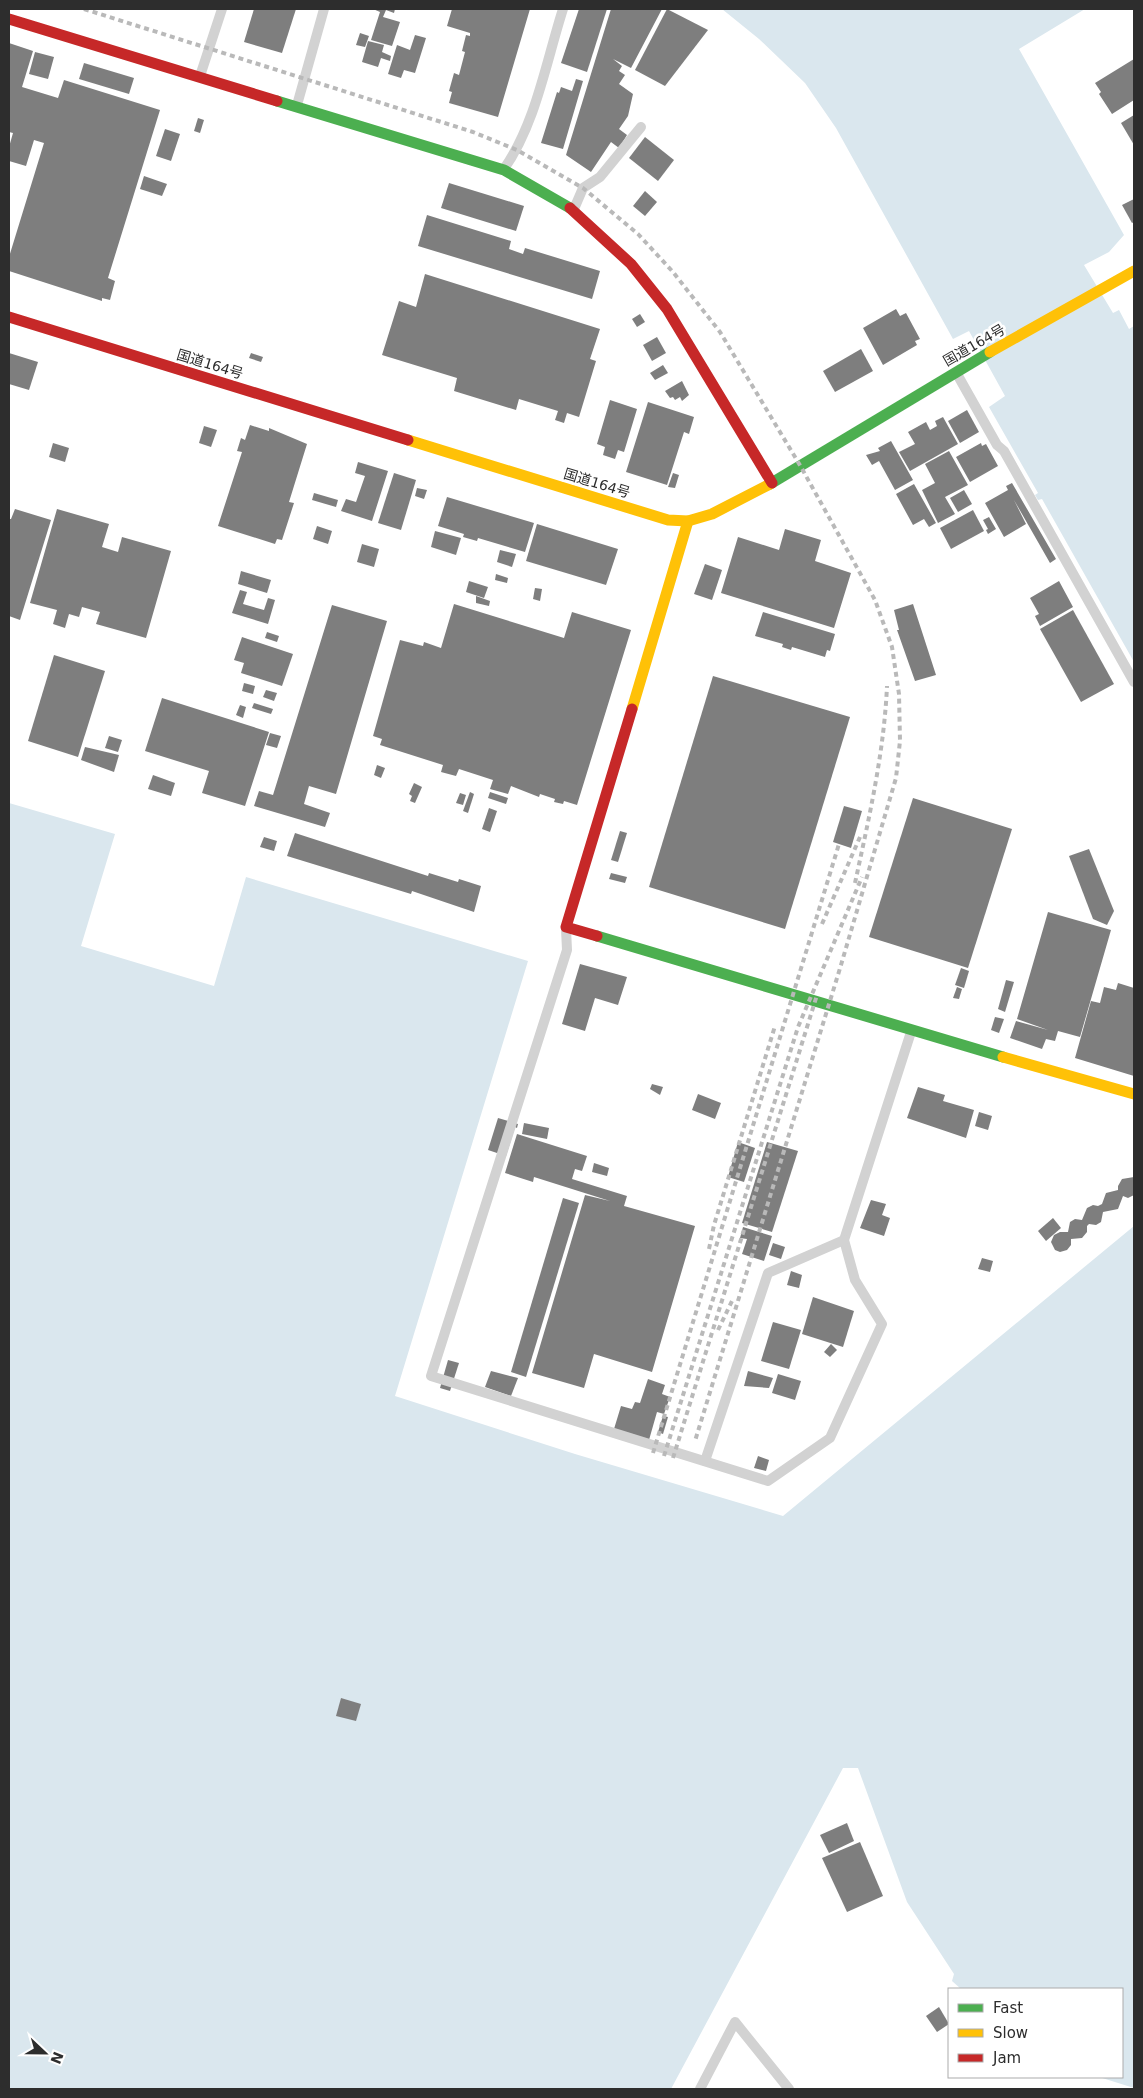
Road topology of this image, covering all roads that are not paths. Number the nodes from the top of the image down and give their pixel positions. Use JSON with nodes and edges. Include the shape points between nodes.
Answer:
{"nodes":[{"id":1,"x":222,"y":9,"type":"edge"},
{"id":2,"x":324,"y":9,"type":"edge"},
{"id":3,"x":563,"y":9,"type":"edge"},
{"id":4,"x":9,"y":19,"type":"edge"},
{"id":5,"x":200,"y":77,"type":"junction"},
{"id":6,"x":296,"y":106,"type":"junction"},
{"id":7,"x":641,"y":127,"type":"dead end"},
{"id":8,"x":504,"y":170,"type":"junction"},
{"id":9,"x":574,"y":210,"type":"junction"},
{"id":10,"x":1134,"y":271,"type":"edge"},
{"id":11,"x":9,"y":318,"type":"edge"},
{"id":12,"x":956,"y":373,"type":"junction"},
{"id":13,"x":772,"y":483,"type":"junction"},
{"id":14,"x":688,"y":521,"type":"junction"},
{"id":15,"x":1134,"y":682,"type":"edge"},
{"id":16,"x":566,"y":927,"type":"junction"},
{"id":17,"x":911,"y":1031,"type":"junction"},
{"id":18,"x":1134,"y":1094,"type":"edge"},
{"id":19,"x":844,"y":1240,"type":"junction"},
{"id":20,"x":705,"y":1461,"type":"junction"},
{"id":21,"x":700,"y":2089,"type":"edge"},
{"id":22,"x":789,"y":2089,"type":"edge"}],
"edges":[{"from":1,"to":5,"type":"lane"},
{"from":2,"to":6,"type":"lane"},
{"from":3,"to":8,"type":"lane","via":[[526,130]]},
{"from":4,"to":5,"type":"main road"},
{"from":5,"to":6,"type":"main road"},
{"from":6,"to":8,"type":"main road"},
{"from":7,"to":9,"type":"lane","via":[[600,177],[583,188]]},
{"from":8,"to":9,"type":"main road"},
{"from":9,"to":13,"type":"main road","via":[[631,264],[667,309]]},
{"from":10,"to":12,"type":"main road","name":"国道164号"},
{"from":11,"to":14,"type":"main road","name":"国道164号","via":[[658,517]]},
{"from":12,"to":13,"type":"main road","name":"国道164号"},
{"from":12,"to":15,"type":"lane","via":[[997,445],[1004,451]]},
{"from":13,"to":14,"type":"main road","name":"国道164号","via":[[712,514]]},
{"from":14,"to":16,"type":"main road"},
{"from":16,"to":17,"type":"main road"},
{"from":16,"to":20,"type":"lane","via":[[566,950],[431,1376]]},
{"from":17,"to":18,"type":"main road"},
{"from":17,"to":19,"type":"lane"},
{"from":19,"to":20,"type":"lane","via":[[768,1273]]},
{"from":19,"to":20,"type":"lane","via":[[855,1280],[882,1324],[830,1438],[768,1481]]},
{"from":21,"to":22,"type":"lane","via":[[735,2022]]}]}
